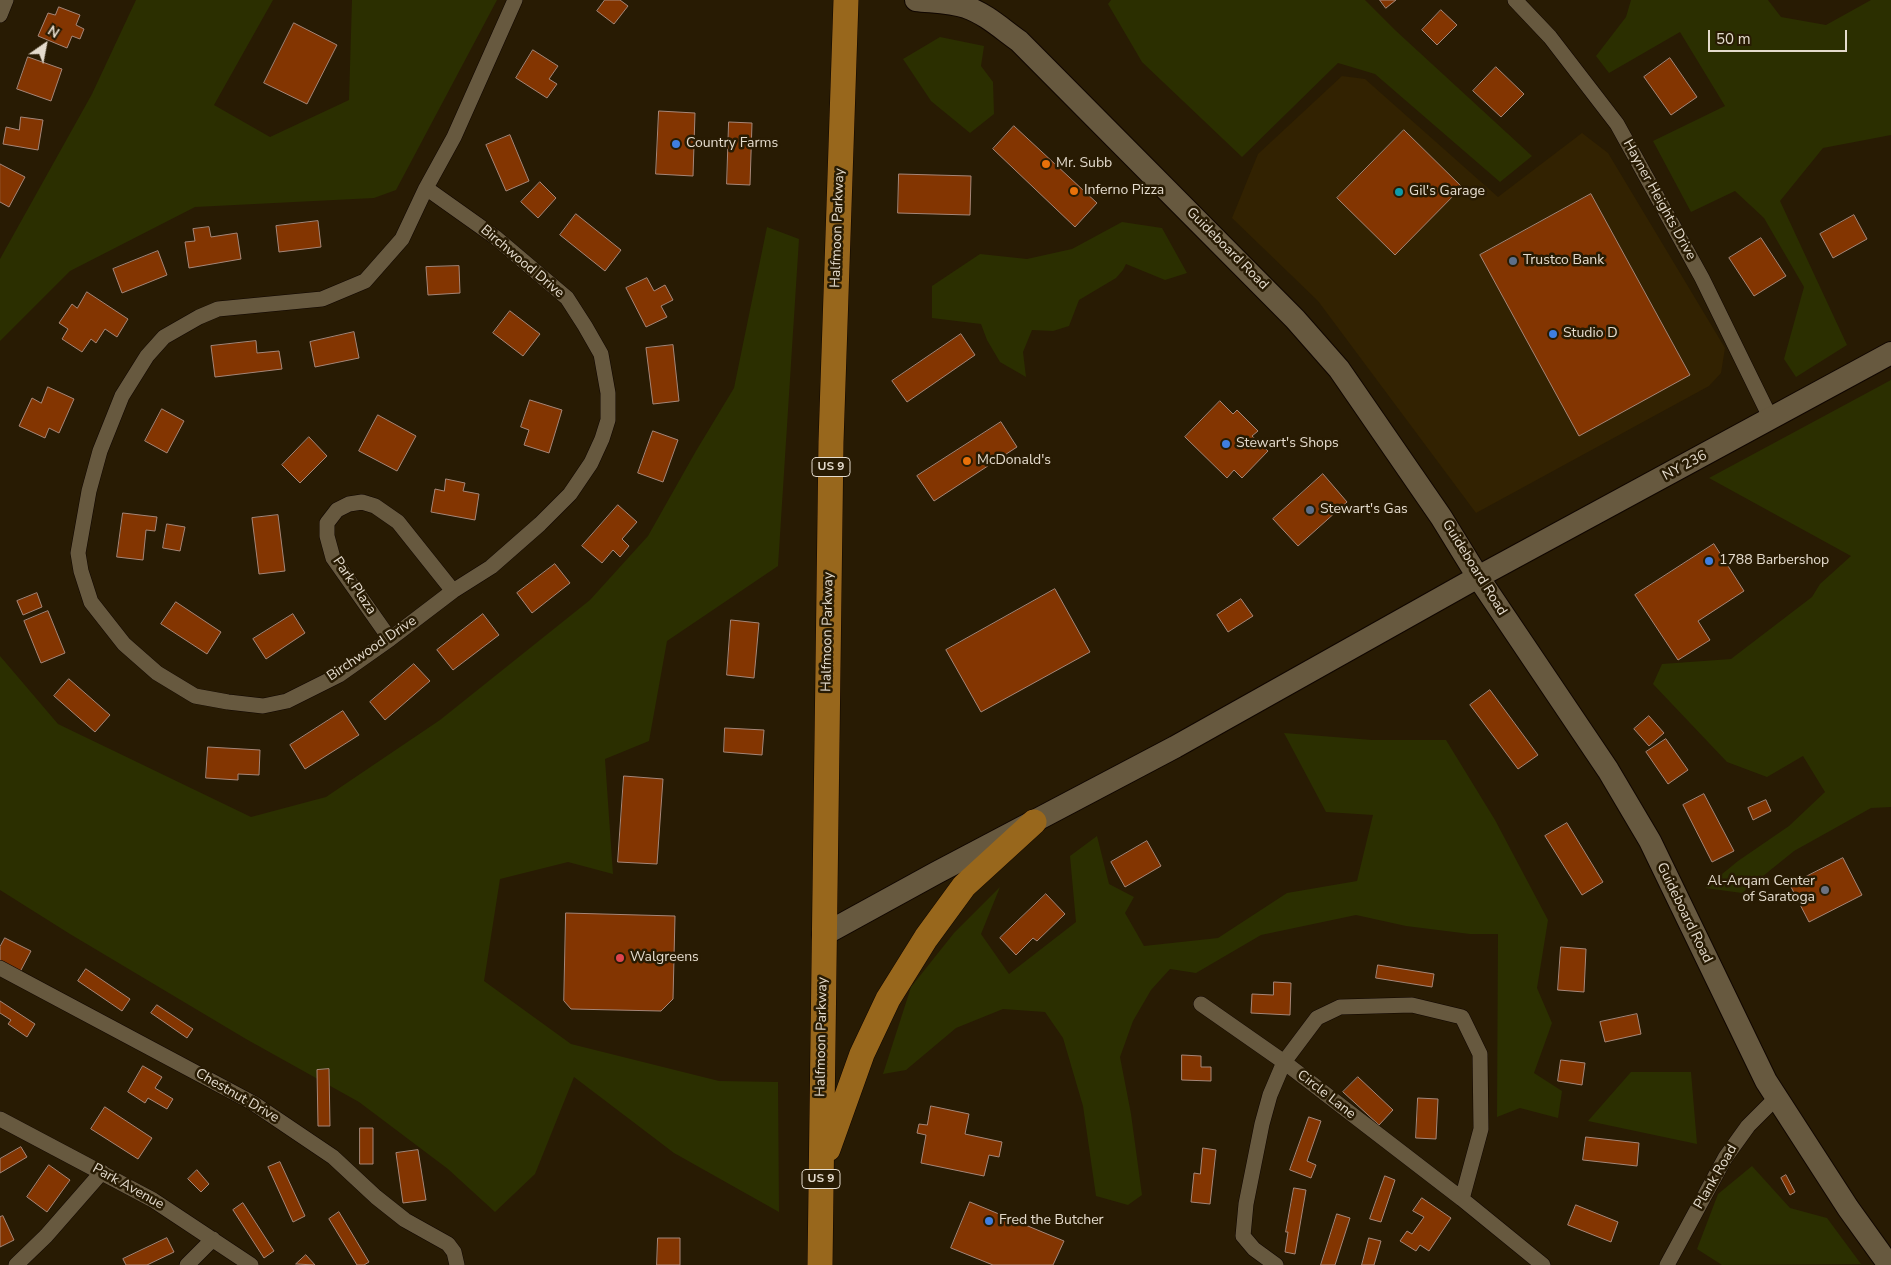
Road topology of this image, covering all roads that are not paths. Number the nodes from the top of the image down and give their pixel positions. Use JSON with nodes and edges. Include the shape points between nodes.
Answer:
{"nodes":[{"id":1,"x":6,"y":0,"type":"edge"},
{"id":2,"x":515,"y":0,"type":"edge"},
{"id":3,"x":846,"y":0,"type":"edge"},
{"id":4,"x":916,"y":0,"type":"edge"},
{"id":5,"x":1515,"y":0,"type":"edge"},
{"id":6,"x":0,"y":15,"type":"edge"},
{"id":7,"x":426,"y":188,"type":"junction"},
{"id":8,"x":1891,"y":353,"type":"edge"},
{"id":9,"x":1771,"y":419,"type":"junction"},
{"id":10,"x":1478,"y":577,"type":"junction"},
{"id":11,"x":453,"y":592,"type":"junction"},
{"id":12,"x":390,"y":639,"type":"junction"},
{"id":13,"x":1034,"y":822,"type":"junction"},
{"id":14,"x":823,"y":935,"type":"junction"},
{"id":15,"x":0,"y":968,"type":"edge"},
{"id":16,"x":1201,"y":1004,"type":"dead end"},
{"id":17,"x":1284,"y":1062,"type":"junction"},
{"id":18,"x":1776,"y":1098,"type":"junction"},
{"id":19,"x":1,"y":1120,"type":"edge"},
{"id":20,"x":821,"y":1170,"type":"junction"},
{"id":21,"x":102,"y":1172,"type":"junction"},
{"id":22,"x":1462,"y":1199,"type":"junction"},
{"id":23,"x":214,"y":1239,"type":"junction"},
{"id":24,"x":456,"y":1258,"type":"edge"},
{"id":25,"x":16,"y":1265,"type":"edge"},
{"id":26,"x":187,"y":1265,"type":"edge"},
{"id":27,"x":251,"y":1265,"type":"edge"},
{"id":28,"x":820,"y":1265,"type":"edge"},
{"id":29,"x":1276,"y":1265,"type":"edge"},
{"id":30,"x":1544,"y":1265,"type":"edge"},
{"id":31,"x":1667,"y":1265,"type":"edge"},
{"id":32,"x":1890,"y":1265,"type":"edge"}],
"edges":[{"from":1,"to":6,"type":"street"},
{"from":2,"to":7,"type":"street","name":"Birchwood Drive","via":[[454,137]]},
{"from":3,"to":14,"type":"main road","name":"Halfmoon Parkway","number":"US 9","via":[[831,442]]},
{"from":4,"to":10,"type":"street","name":"Guideboard Road","via":[[967,8],[989,19],[1019,41],[1295,318],[1344,377],[1442,518]]},
{"from":5,"to":9,"type":"street","name":"Hayner Heights Drive","via":[[1550,37],[1617,124],[1702,278]]},
{"from":7,"to":11,"type":"street","name":"Birchwood Drive","via":[[495,237],[567,298],[601,354],[608,393],[608,420],[602,440],[591,464],[570,494],[491,567]]},
{"from":7,"to":12,"type":"street","name":"Birchwood Drive","via":[[402,239],[365,280],[322,298],[218,310],[164,337],[147,356],[122,396],[100,451],[78,553],[91,602],[124,644],[157,673],[195,696],[263,706],[287,702],[339,674]]},
{"from":8,"to":9,"type":"street","name":"NY 236","number":"NY 236"},
{"from":9,"to":10,"type":"street","name":"NY 236","number":"NY 236"},
{"from":10,"to":13,"type":"street","number":"NY 236","via":[[1176,747]]},
{"from":10,"to":18,"type":"street","name":"Guideboard Road","via":[[1608,770],[1650,841]]},
{"from":11,"to":12,"type":"street","name":"Birchwood Drive"},
{"from":11,"to":12,"type":"street","name":"Park Plaza","via":[[398,522],[375,506],[362,502],[336,510],[327,523],[332,558]]},
{"from":13,"to":14,"type":"street","number":"NY 236"},
{"from":13,"to":20,"type":"main road","via":[[964,886],[926,938],[888,999],[862,1054]]},
{"from":14,"to":20,"type":"main road","name":"Halfmoon Parkway","number":"US 9"},
{"from":15,"to":24,"type":"street","name":"Chestnut Drive","via":[[253,1103],[333,1157],[405,1220],[448,1244]]},
{"from":16,"to":17,"type":"street"},
{"from":17,"to":22,"type":"street","name":"Circle Lane"},
{"from":17,"to":22,"type":"street","via":[[1317,1018],[1340,1007],[1412,1005],[1462,1017],[1480,1054],[1481,1128]]},
{"from":17,"to":29,"type":"street","name":"Circle Lane","via":[[1262,1124],[1243,1236],[1254,1249]]},
{"from":18,"to":31,"type":"street","name":"Plank Road","via":[[1748,1126],[1725,1158]]},
{"from":18,"to":32,"type":"street","name":"Guideboard Road","via":[[1848,1208]]},
{"from":19,"to":21,"type":"street","name":"Park Avenue"},
{"from":20,"to":28,"type":"main road","name":"Halfmoon Parkway","number":"US 9"},
{"from":21,"to":23,"type":"street","name":"Park Avenue"},
{"from":21,"to":25,"type":"street"},
{"from":22,"to":30,"type":"street","name":"Circle Lane"},
{"from":23,"to":26,"type":"street"},
{"from":23,"to":27,"type":"street","name":"Park Avenue"}]}
